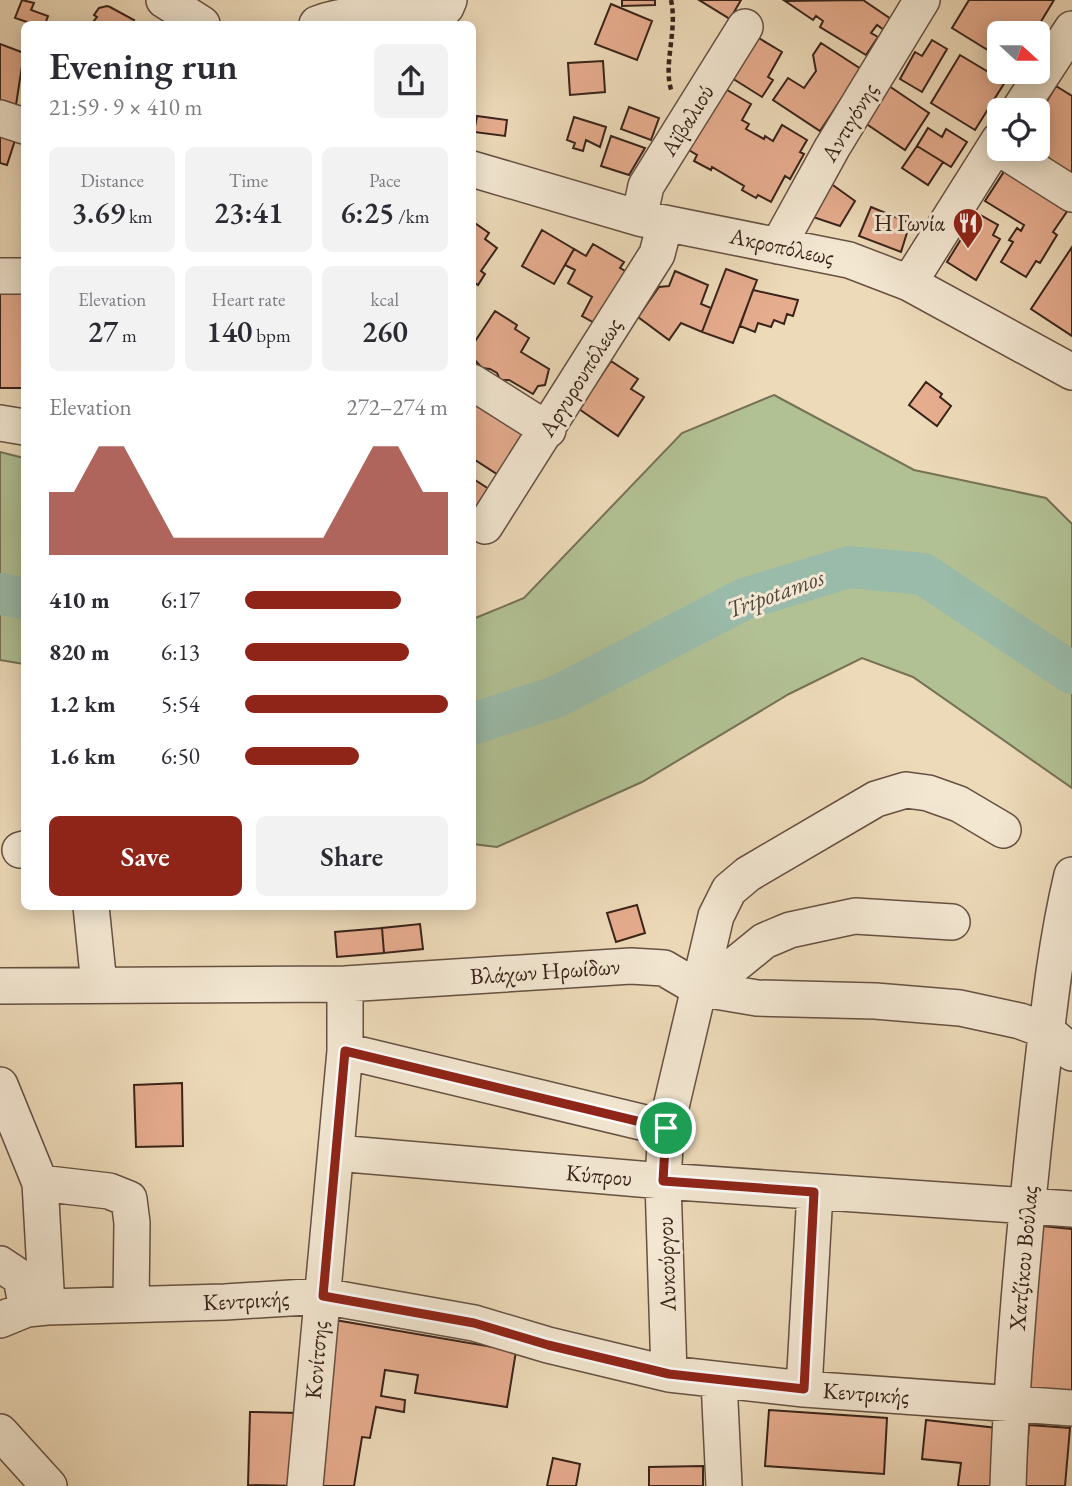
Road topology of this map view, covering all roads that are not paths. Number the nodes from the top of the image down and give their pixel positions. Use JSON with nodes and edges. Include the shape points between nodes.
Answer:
{"nodes":[{"id":1,"x":164,"y":0,"type":"edge"},
{"id":2,"x":449,"y":0,"type":"edge"},
{"id":3,"x":922,"y":0,"type":"edge"},
{"id":4,"x":197,"y":21,"type":"edge"},
{"id":5,"x":330,"y":21,"type":"edge"},
{"id":6,"x":745,"y":27,"type":"dead end"},
{"id":7,"x":1072,"y":29,"type":"edge"},
{"id":8,"x":1027,"y":98,"type":"edge"},
{"id":9,"x":0,"y":118,"type":"edge"},
{"id":10,"x":21,"y":125,"type":"edge"},
{"id":11,"x":989,"y":161,"type":"edge"},
{"id":12,"x":1023,"y":161,"type":"edge"},
{"id":13,"x":476,"y":170,"type":"edge"},
{"id":14,"x":1072,"y":194,"type":"edge"},
{"id":15,"x":652,"y":220,"type":"junction"},
{"id":16,"x":778,"y":246,"type":"junction"},
{"id":17,"x":0,"y":276,"type":"edge"},
{"id":18,"x":21,"y":276,"type":"edge"},
{"id":19,"x":909,"y":283,"type":"junction"},
{"id":20,"x":1072,"y":372,"type":"edge"},
{"id":21,"x":476,"y":385,"type":"edge"},
{"id":22,"x":0,"y":423,"type":"edge"},
{"id":23,"x":21,"y":426,"type":"edge"},
{"id":24,"x":548,"y":430,"type":"junction"},
{"id":25,"x":485,"y":527,"type":"dead end"},
{"id":26,"x":1003,"y":831,"type":"dead end"},
{"id":27,"x":1069,"y":889,"type":"edge"},
{"id":28,"x":91,"y":910,"type":"edge"},
{"id":29,"x":952,"y":922,"type":"dead end"},
{"id":30,"x":345,"y":984,"type":"junction"},
{"id":31,"x":99,"y":985,"type":"junction"},
{"id":32,"x":0,"y":986,"type":"edge"},
{"id":33,"x":698,"y":988,"type":"junction"},
{"id":34,"x":1059,"y":1042,"type":"edge"},
{"id":35,"x":345,"y":1051,"type":"junction"},
{"id":36,"x":0,"y":1085,"type":"edge"},
{"id":37,"x":666,"y":1128,"type":"junction"},
{"id":38,"x":336,"y":1153,"type":"junction"},
{"id":39,"x":663,"y":1181,"type":"junction"},
{"id":40,"x":40,"y":1183,"type":"junction"},
{"id":41,"x":814,"y":1192,"type":"junction"},
{"id":42,"x":1027,"y":1206,"type":"junction"},
{"id":43,"x":1072,"y":1209,"type":"edge"},
{"id":44,"x":0,"y":1264,"type":"edge"},
{"id":45,"x":323,"y":1296,"type":"junction"},
{"id":46,"x":131,"y":1304,"type":"junction"},
{"id":47,"x":25,"y":1312,"type":"edge"},
{"id":48,"x":669,"y":1374,"type":"junction"},
{"id":49,"x":719,"y":1381,"type":"junction"},
{"id":50,"x":804,"y":1389,"type":"junction"},
{"id":51,"x":1011,"y":1403,"type":"junction"},
{"id":52,"x":1072,"y":1408,"type":"edge"},
{"id":53,"x":0,"y":1432,"type":"edge"},
{"id":54,"x":49,"y":1486,"type":"edge"},
{"id":55,"x":304,"y":1486,"type":"edge"},
{"id":56,"x":724,"y":1486,"type":"edge"},
{"id":57,"x":1008,"y":1486,"type":"edge"}],
"edges":[{"from":1,"to":4,"type":"street"},
{"from":2,"to":5,"type":"street","via":[[446,7],[427,14]]},
{"from":3,"to":16,"type":"street","name":"Αντιγόνης"},
{"from":6,"to":15,"type":"street","name":"Αϊβαλιού","via":[[646,186]]},
{"from":7,"to":8,"type":"street"},
{"from":9,"to":10,"type":"street"},
{"from":11,"to":19,"type":"street"},
{"from":12,"to":14,"type":"street"},
{"from":13,"to":15,"type":"street","name":"Ακροπόλεως"},
{"from":15,"to":16,"type":"street","name":"Ακροπόλεως"},
{"from":15,"to":24,"type":"street","name":"Αργυρουπόλεως","via":[[657,254]]},
{"from":16,"to":19,"type":"street","name":"Ακροπόλεως","via":[[849,260]]},
{"from":17,"to":18,"type":"street"},
{"from":19,"to":20,"type":"street","name":"Ακροπόλεως"},
{"from":21,"to":24,"type":"street"},
{"from":22,"to":23,"type":"street"},
{"from":24,"to":25,"type":"street","name":"Αργυρουπόλεως"},
{"from":26,"to":33,"type":"street","name":"Λυκούργου","via":[[959,804],[928,793],[906,790],[876,799],[748,874],[729,890],[716,916]]},
{"from":27,"to":34,"type":"street","name":"Χατζίκου Βούλας"},
{"from":28,"to":31,"type":"street"},
{"from":29,"to":33,"type":"street","via":[[855,916],[790,930],[764,941]]},
{"from":30,"to":31,"type":"street","name":"Βλάχων Ηρωίδων"},
{"from":30,"to":33,"type":"street","name":"Βλάχων Ηρωίδων","via":[[631,966],[664,968]]},
{"from":30,"to":35,"type":"street","name":"Κονίτσης"},
{"from":31,"to":32,"type":"street","name":"Βλάχων Ηρωίδων"},
{"from":33,"to":34,"type":"street","name":"Βλάχων Ηρωίδων","via":[[757,998],[960,1008],[1020,1021]]},
{"from":33,"to":37,"type":"street","name":"Λυκούργου"},
{"from":34,"to":42,"type":"street","name":"Χατζίκου Βούλας"},
{"from":35,"to":37,"type":"street"},
{"from":35,"to":38,"type":"street","name":"Κονίτσης"},
{"from":36,"to":40,"type":"street"},
{"from":37,"to":39,"type":"street","name":"Λυκούργου"},
{"from":38,"to":39,"type":"street","name":"Κύπρου"},
{"from":38,"to":45,"type":"street","name":"Κονίτσης"},
{"from":39,"to":41,"type":"street","name":"Κύπρου"},
{"from":39,"to":48,"type":"street","name":"Λυκούργου"},
{"from":40,"to":46,"type":"street","via":[[109,1191],[129,1199]]},
{"from":40,"to":47,"type":"street"},
{"from":41,"to":42,"type":"street","name":"Κύπρου"},
{"from":41,"to":50,"type":"street"},
{"from":42,"to":43,"type":"street","name":"Κύπρου"},
{"from":42,"to":51,"type":"street","name":"Χατζίκου Βούλας"},
{"from":44,"to":47,"type":"street","via":[[21,1278]]},
{"from":45,"to":46,"type":"street","name":"Κεντρικής"},
{"from":45,"to":48,"type":"street","name":"Κεντρικής","via":[[474,1323]]},
{"from":45,"to":55,"type":"street","name":"Κονίτσης"},
{"from":46,"to":47,"type":"street","name":"Κεντρικής"},
{"from":48,"to":49,"type":"street","name":"Κεντρικής"},
{"from":49,"to":50,"type":"street","name":"Κεντρικής"},
{"from":49,"to":56,"type":"street"},
{"from":50,"to":51,"type":"street","name":"Κεντρικής"},
{"from":51,"to":52,"type":"street","name":"Κεντρικής"},
{"from":51,"to":57,"type":"street","name":"Χατζίκου Βούλας"},
{"from":53,"to":54,"type":"street"}]}
